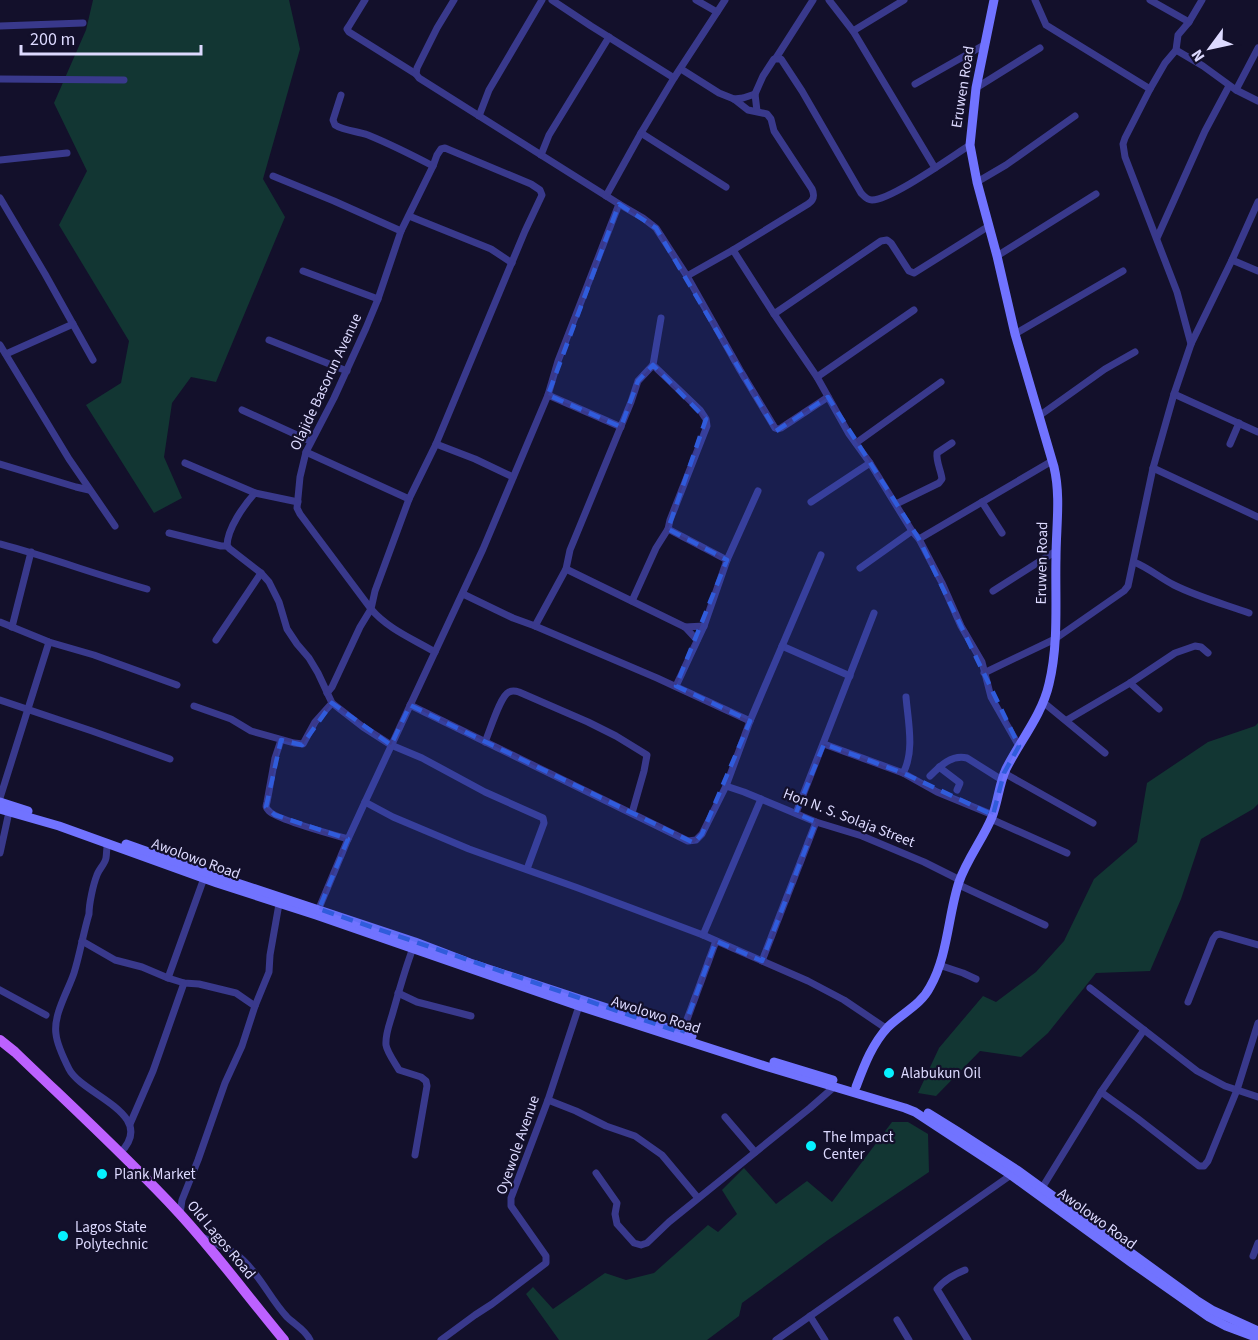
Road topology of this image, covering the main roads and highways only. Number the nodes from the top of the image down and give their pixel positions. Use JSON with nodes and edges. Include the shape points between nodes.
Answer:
{"nodes":[{"id":1,"x":994,"y":0,"type":"edge"},
{"id":2,"x":0,"y":800,"type":"edge"},
{"id":3,"x":5,"y":811,"type":"edge"},
{"id":4,"x":318,"y":912,"type":"junction"},
{"id":5,"x":0,"y":1040,"type":"edge"},
{"id":6,"x":856,"y":1087,"type":"junction"},
{"id":7,"x":906,"y":1106,"type":"junction"},
{"id":8,"x":916,"y":1110,"type":"junction"},
{"id":9,"x":1255,"y":1336,"type":"edge"},
{"id":10,"x":285,"y":1340,"type":"edge"}],
"edges":[{"from":1,"to":6,"type":"main road","name":"Eruwen Road","via":[[976,88],[970,145],[1014,334],[1058,487],[1055,639],[1043,702],[1003,776],[992,817],[959,883],[931,987],[920,1002],[880,1037]]},
{"from":2,"to":4,"type":"main road","name":"Awolowo Road"},
{"from":3,"to":4,"type":"main road","name":"Awolowo Road","via":[[59,826],[279,904]]},
{"from":4,"to":6,"type":"main road","name":"Awolowo Road"},
{"from":4,"to":7,"type":"main road","name":"Awolowo Road","via":[[579,1006]]},
{"from":5,"to":10,"type":"main road","name":"Old Lagos Road","via":[[180,1214]]},
{"from":6,"to":7,"type":"main road","name":"Awolowo Road"},
{"from":7,"to":8,"type":"main road","name":"Awolowo Road"},
{"from":8,"to":9,"type":"main road","name":"Awolowo Road","via":[[957,1131],[1196,1300]]},
{"from":8,"to":9,"type":"main road","name":"Awolowo Road","via":[[1209,1317]]}]}
